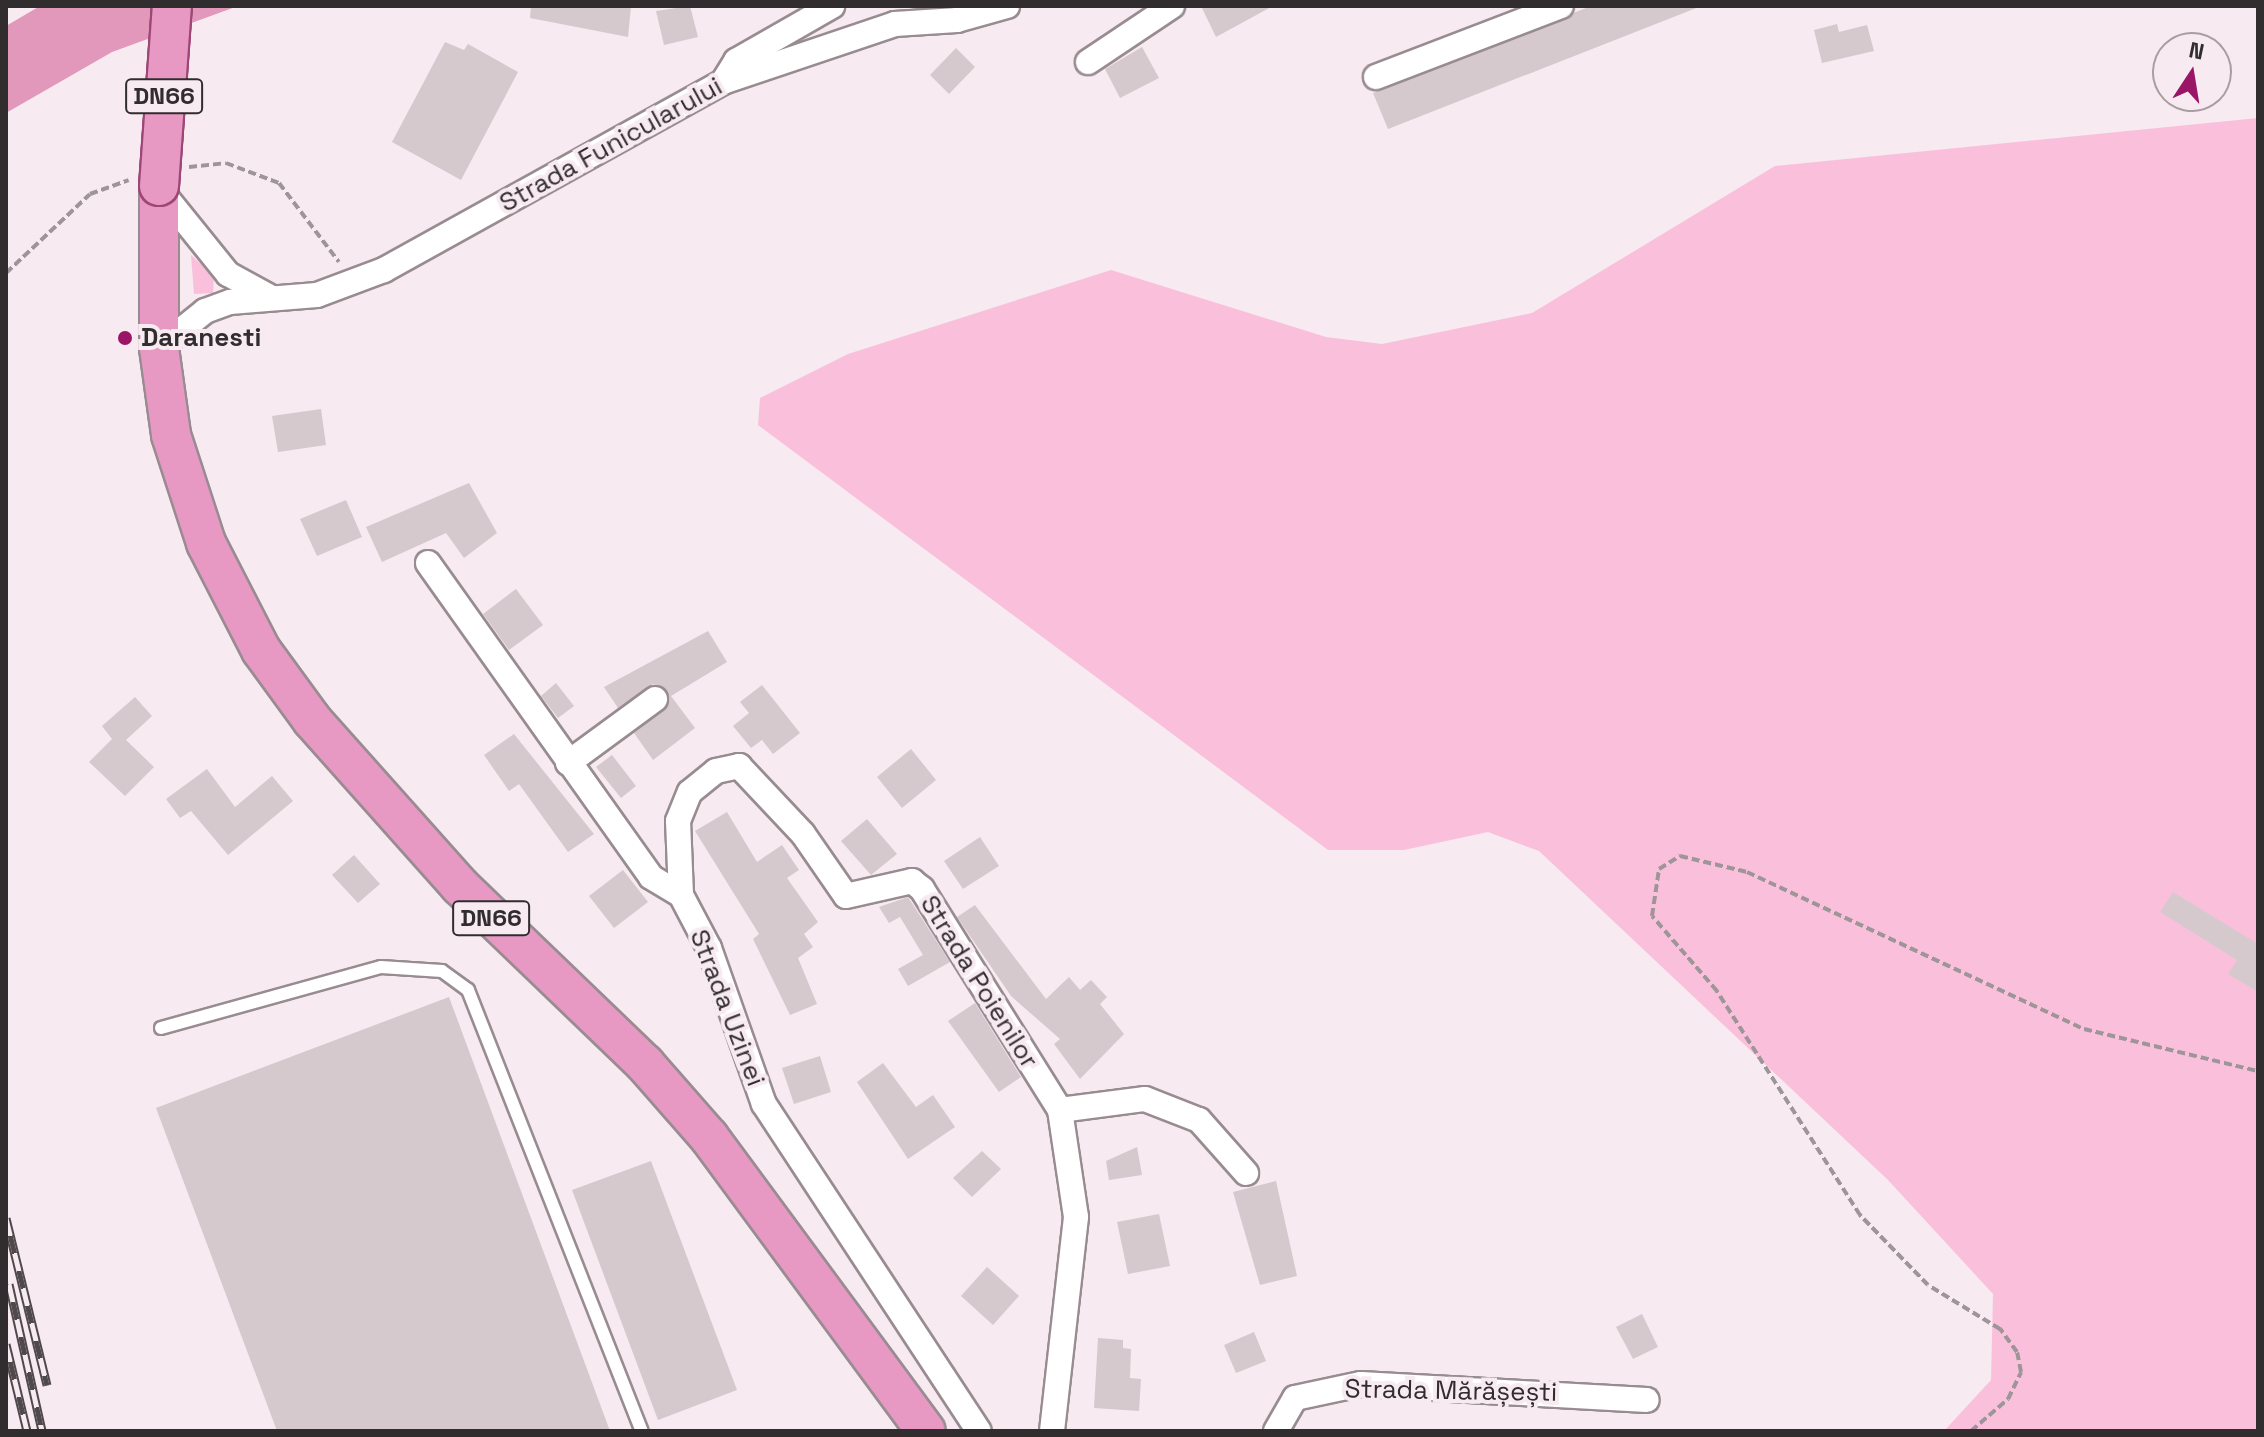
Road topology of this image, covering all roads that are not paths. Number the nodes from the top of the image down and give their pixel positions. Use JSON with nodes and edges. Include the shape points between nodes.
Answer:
{"nodes":[{"id":1,"x":172,"y":6,"type":"edge"},
{"id":2,"x":832,"y":6,"type":"edge"},
{"id":3,"x":1007,"y":6,"type":"edge"},
{"id":4,"x":1172,"y":6,"type":"edge"},
{"id":5,"x":1561,"y":6,"type":"edge"},
{"id":6,"x":1088,"y":62,"type":"dead end"},
{"id":7,"x":1376,"y":77,"type":"dead end"},
{"id":8,"x":723,"y":82,"type":"junction"},
{"id":9,"x":158,"y":201,"type":"junction"},
{"id":10,"x":272,"y":298,"type":"junction"},
{"id":11,"x":159,"y":348,"type":"junction"},
{"id":12,"x":428,"y":563,"type":"dead end"},
{"id":13,"x":655,"y":699,"type":"dead end"},
{"id":14,"x":568,"y":763,"type":"junction"},
{"id":15,"x":681,"y":895,"type":"junction"},
{"id":16,"x":161,"y":1028,"type":"dead end"},
{"id":17,"x":1060,"y":1110,"type":"junction"},
{"id":18,"x":1246,"y":1173,"type":"dead end"},
{"id":19,"x":1647,"y":1400,"type":"dead end"},
{"id":20,"x":642,"y":1431,"type":"edge"},
{"id":21,"x":926,"y":1431,"type":"edge"},
{"id":22,"x":979,"y":1431,"type":"edge"},
{"id":23,"x":1052,"y":1431,"type":"edge"},
{"id":24,"x":1276,"y":1431,"type":"edge"}],
"edges":[{"from":1,"to":9,"type":"main road","number":"DN66","bridge":true},
{"from":2,"to":8,"type":"street","via":[[736,61]]},
{"from":3,"to":8,"type":"street","name":"Strada Funicularului","via":[[957,20],[895,24]]},
{"from":4,"to":6,"type":"street"},
{"from":5,"to":7,"type":"street"},
{"from":8,"to":10,"type":"street","name":"Strada Funicularului","via":[[384,270],[317,295]]},
{"from":9,"to":10,"type":"street","via":[[228,274]]},
{"from":9,"to":11,"type":"main road","number":"DN66"},
{"from":10,"to":11,"type":"street","name":"Strada Funicularului","via":[[205,311]]},
{"from":11,"to":21,"type":"main road","number":"DN66","via":[[171,435],[197,520],[231,597],[289,689],[460,886],[680,1103],[833,1297]]},
{"from":12,"to":14,"type":"street","name":"Strada Uzinei"},
{"from":13,"to":14,"type":"street"},
{"from":14,"to":15,"type":"street","name":"Strada Uzinei","via":[[651,877]]},
{"from":15,"to":17,"type":"street","name":"Strada Poienilor","via":[[678,821],[690,792],[716,771],[739,766],[803,834],[846,896],[912,881],[922,889]]},
{"from":15,"to":22,"type":"street","name":"Strada Uzinei","via":[[709,948],[764,1104]]},
{"from":16,"to":20,"type":"lane","via":[[381,967],[442,971],[468,990]]},
{"from":17,"to":18,"type":"street","via":[[1145,1099],[1199,1120]]},
{"from":17,"to":23,"type":"street","name":"Strada Poienilor","via":[[1076,1217]]},
{"from":19,"to":24,"type":"street","name":"Strada Mărășești","via":[[1361,1384],[1295,1398]]}]}
